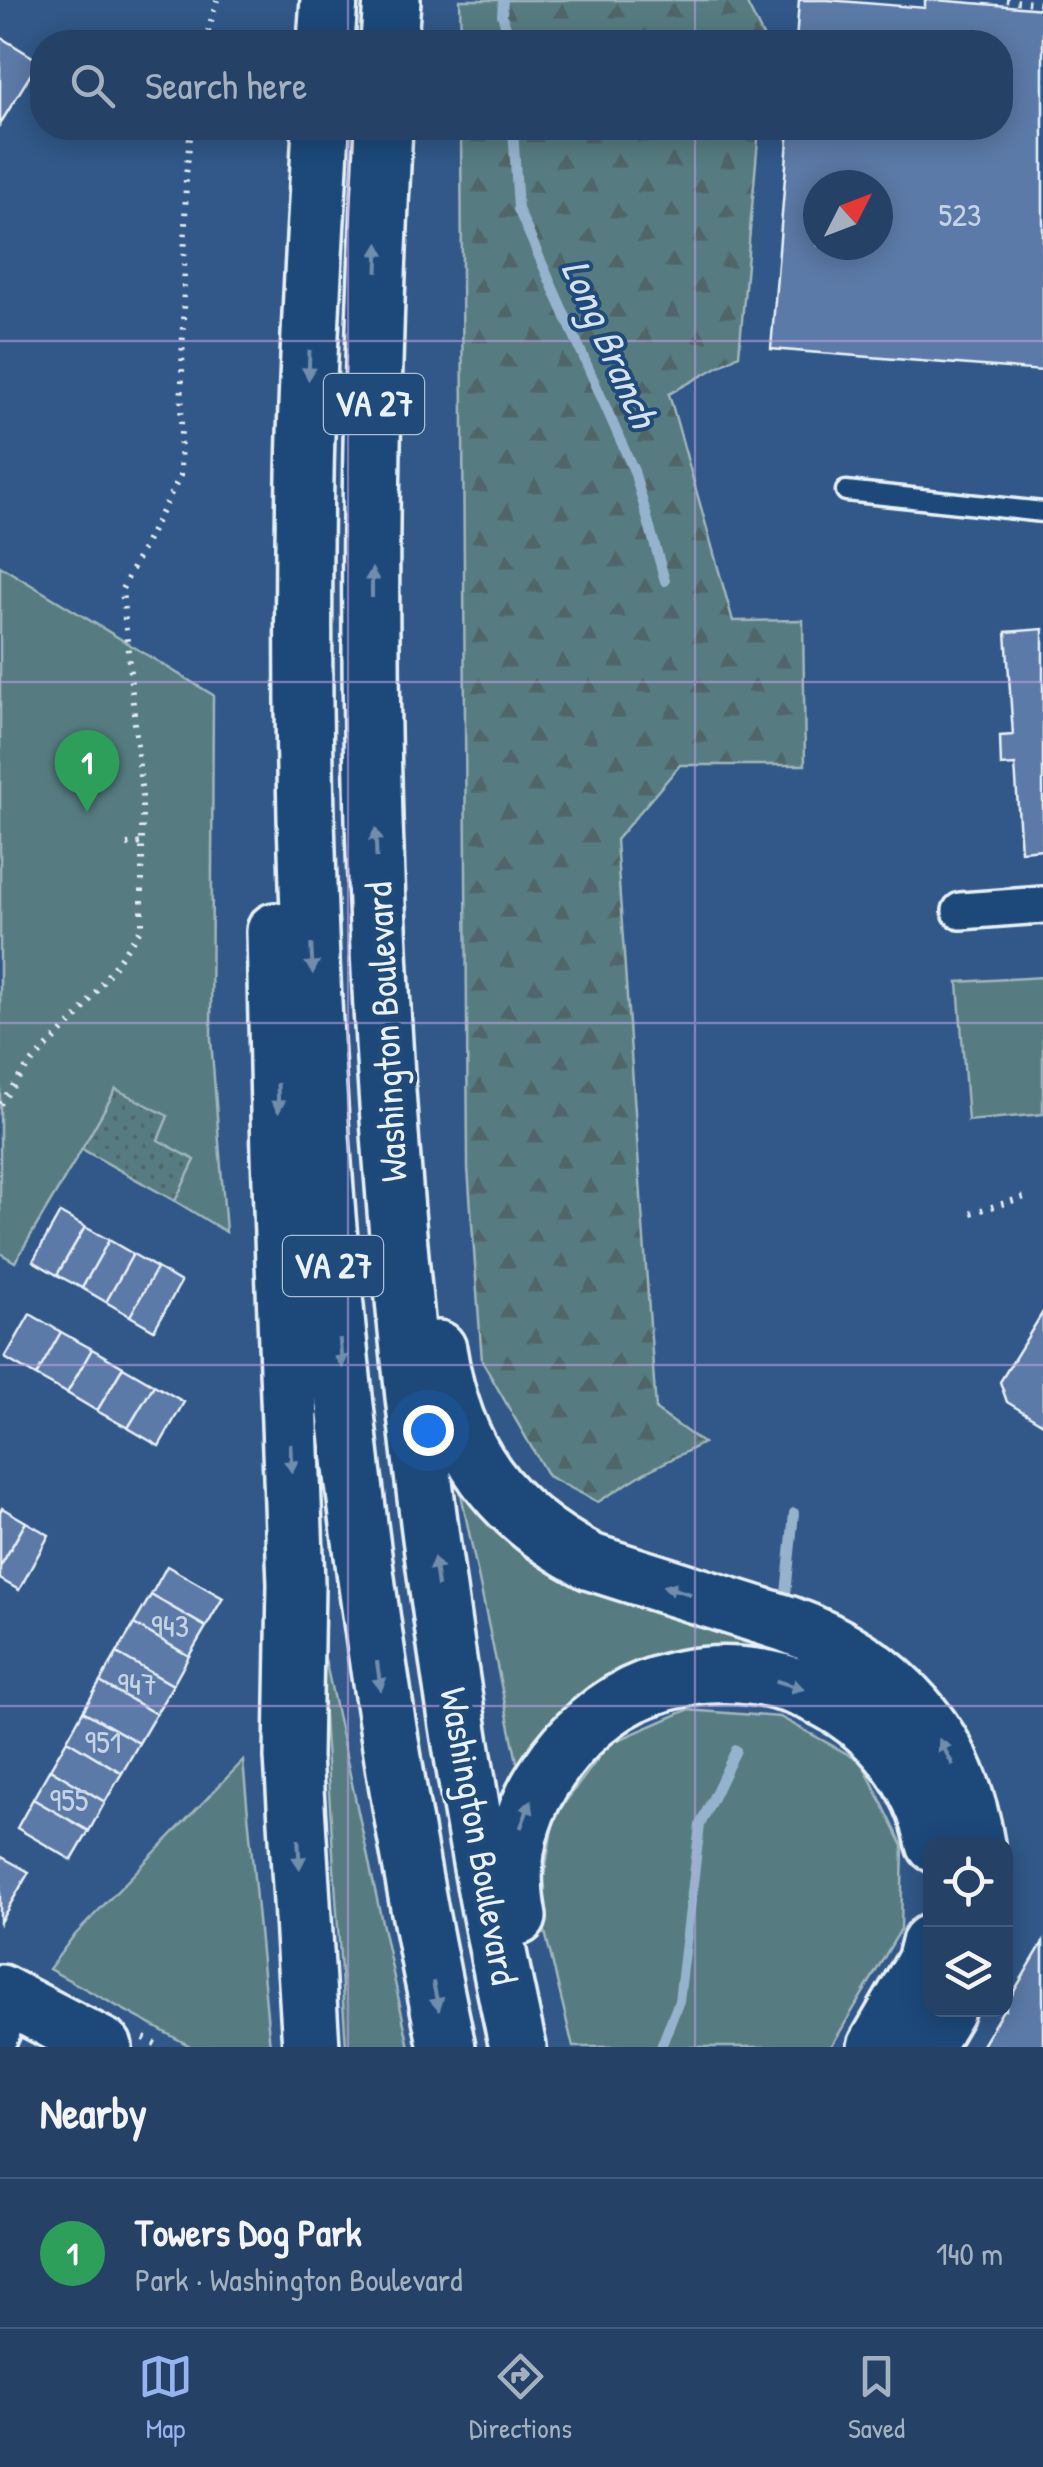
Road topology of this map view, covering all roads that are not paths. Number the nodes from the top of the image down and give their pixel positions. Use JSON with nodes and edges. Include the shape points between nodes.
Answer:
{"nodes":[{"id":1,"x":329,"y":0,"type":"edge"},
{"id":2,"x":392,"y":0,"type":"edge"},
{"id":3,"x":327,"y":30,"type":"edge"},
{"id":4,"x":390,"y":30,"type":"edge"},
{"id":5,"x":320,"y":140,"type":"edge"},
{"id":6,"x":384,"y":140,"type":"edge"},
{"id":7,"x":305,"y":477,"type":"junction"},
{"id":8,"x":846,"y":491,"type":"dead end"},
{"id":9,"x":1043,"y":512,"type":"edge"},
{"id":10,"x":1043,"y":906,"type":"edge"},
{"id":11,"x":961,"y":910,"type":"dead end"},
{"id":12,"x":386,"y":1046,"type":"junction"},
{"id":13,"x":934,"y":1837,"type":"edge"},
{"id":14,"x":974,"y":1837,"type":"edge"},
{"id":15,"x":923,"y":1964,"type":"edge"},
{"id":16,"x":942,"y":2017,"type":"edge"},
{"id":17,"x":5,"y":2028,"type":"edge"},
{"id":18,"x":104,"y":2047,"type":"edge"},
{"id":19,"x":310,"y":2047,"type":"edge"},
{"id":20,"x":446,"y":2047,"type":"edge"},
{"id":21,"x":518,"y":2047,"type":"edge"},
{"id":22,"x":545,"y":2047,"type":"edge"},
{"id":23,"x":876,"y":2047,"type":"edge"},
{"id":24,"x":924,"y":2047,"type":"edge"}],
"edges":[{"from":1,"to":3,"type":"main road"},
{"from":2,"to":4,"type":"main road"},
{"from":5,"to":7,"type":"main road","name":"Washington Boulevard","number":"VA 27","one_way":true},
{"from":12,"to":6,"type":"main road","name":"Washington Boulevard","number":"VA 27","one_way":true,"via":[[371,681]]},
{"from":7,"to":19,"type":"main road","one_way":true,"via":[[277,716],[276,951],[296,1584],[293,1756]]},
{"from":7,"to":20,"type":"main road","name":"Washington Boulevard","number":"VA 27","one_way":true,"via":[[305,804],[338,1320],[386,1726]]},
{"from":8,"to":9,"type":"lane"},
{"from":10,"to":11,"type":"street"},
{"from":14,"to":12,"type":"main road","one_way":true,"via":[[961,1783],[937,1735],[870,1666],[812,1633],[591,1562],[527,1522],[491,1483],[445,1390]]},
{"from":21,"to":12,"type":"main road","name":"Washington Boulevard","number":"VA 27","one_way":true,"via":[[480,1856],[431,1538]]},
{"from":22,"to":13,"type":"main road","one_way":true,"via":[[516,1909],[519,1833],[538,1786],[572,1741],[643,1690],[734,1675],[794,1685],[821,1697],[869,1729],[906,1770]]},
{"from":15,"to":23,"type":"main road"},
{"from":16,"to":24,"type":"main road"},
{"from":17,"to":18,"type":"main road"}]}
